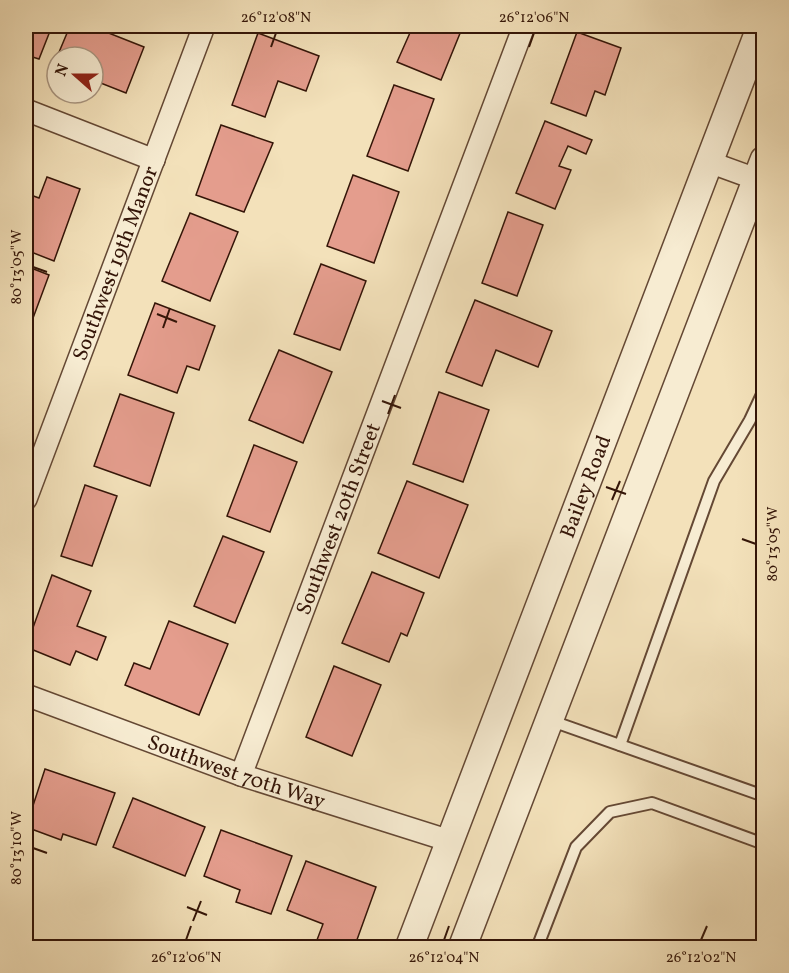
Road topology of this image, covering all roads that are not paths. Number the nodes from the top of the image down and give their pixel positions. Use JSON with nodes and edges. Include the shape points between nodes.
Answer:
{"nodes":[{"id":1,"x":204,"y":26,"type":"edge"},
{"id":2,"x":524,"y":26,"type":"edge"},
{"id":3,"x":761,"y":26,"type":"edge"},
{"id":4,"x":26,"y":110,"type":"edge"},
{"id":5,"x":154,"y":159,"type":"junction"},
{"id":6,"x":709,"y":162,"type":"junction"},
{"id":7,"x":761,"y":174,"type":"edge"},
{"id":8,"x":764,"y":390,"type":"edge"},
{"id":9,"x":26,"y":499,"type":"edge"},
{"id":10,"x":26,"y":695,"type":"edge"},
{"id":11,"x":549,"y":720,"type":"junction"},
{"id":12,"x":620,"y":745,"type":"junction"},
{"id":13,"x":241,"y":775,"type":"junction"},
{"id":14,"x":764,"y":796,"type":"edge"},
{"id":15,"x":450,"y":841,"type":"junction"},
{"id":16,"x":764,"y":844,"type":"edge"},
{"id":17,"x":409,"y":948,"type":"edge"},
{"id":18,"x":462,"y":948,"type":"edge"},
{"id":19,"x":537,"y":948,"type":"edge"}],
"edges":[{"from":1,"to":5,"type":"street","name":"Southwest 19th Manor"},
{"from":2,"to":13,"type":"street","name":"Southwest 20th Street"},
{"from":3,"to":6,"type":"street","name":"Bailey Road"},
{"from":4,"to":5,"type":"street"},
{"from":5,"to":9,"type":"street","name":"Southwest 19th Manor"},
{"from":6,"to":7,"type":"street"},
{"from":6,"to":15,"type":"street","name":"Bailey Road"},
{"from":7,"to":11,"type":"street"},
{"from":8,"to":12,"type":"lane","via":[[714,480]]},
{"from":10,"to":13,"type":"street","name":"Southwest 70th Way"},
{"from":11,"to":12,"type":"lane"},
{"from":11,"to":18,"type":"street"},
{"from":12,"to":14,"type":"lane"},
{"from":13,"to":15,"type":"street","name":"Southwest 70th Way"},
{"from":15,"to":17,"type":"street","name":"Bailey Road"},
{"from":16,"to":19,"type":"lane","via":[[652,803],[610,812],[576,847]]}]}
